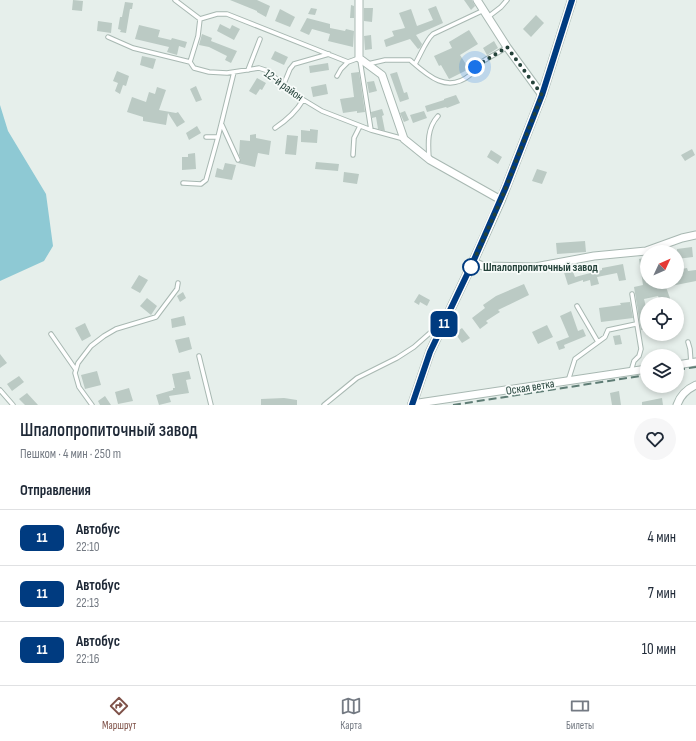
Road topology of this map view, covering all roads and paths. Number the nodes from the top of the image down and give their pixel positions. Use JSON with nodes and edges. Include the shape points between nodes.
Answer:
{"nodes":[{"id":1,"x":175,"y":0,"type":"edge"},
{"id":2,"x":359,"y":0,"type":"edge"},
{"id":3,"x":477,"y":0,"type":"edge"},
{"id":4,"x":507,"y":0,"type":"edge"},
{"id":5,"x":572,"y":0,"type":"edge"},
{"id":6,"x":484,"y":10,"type":"junction"},
{"id":7,"x":488,"y":17,"type":"junction"},
{"id":8,"x":200,"y":19,"type":"junction"},
{"id":9,"x":108,"y":38,"type":"dead end"},
{"id":10,"x":260,"y":39,"type":"dead end"},
{"id":11,"x":507,"y":47,"type":"junction"},
{"id":12,"x":329,"y":54,"type":"junction"},
{"id":13,"x":359,"y":58,"type":"junction"},
{"id":14,"x":190,"y":62,"type":"junction"},
{"id":15,"x":348,"y":62,"type":"junction"},
{"id":16,"x":367,"y":64,"type":"junction"},
{"id":17,"x":415,"y":64,"type":"junction"},
{"id":18,"x":248,"y":70,"type":"junction"},
{"id":19,"x":234,"y":72,"type":"junction"},
{"id":20,"x":337,"y":76,"type":"dead end"},
{"id":21,"x":283,"y":86,"type":"junction"},
{"id":22,"x":542,"y":95,"type":"junction"},
{"id":23,"x":303,"y":100,"type":"junction"},
{"id":24,"x":438,"y":116,"type":"dead end"},
{"id":25,"x":222,"y":125,"type":"junction"},
{"id":26,"x":360,"y":126,"type":"junction"},
{"id":27,"x":275,"y":128,"type":"dead end"},
{"id":28,"x":371,"y":130,"type":"junction"},
{"id":29,"x":206,"y":138,"type":"dead end"},
{"id":30,"x":218,"y":138,"type":"junction"},
{"id":31,"x":404,"y":139,"type":"junction"},
{"id":32,"x":353,"y":155,"type":"dead end"},
{"id":33,"x":238,"y":160,"type":"dead end"},
{"id":34,"x":430,"y":160,"type":"junction"},
{"id":35,"x":183,"y":183,"type":"dead end"},
{"id":36,"x":501,"y":200,"type":"junction"},
{"id":37,"x":696,"y":234,"type":"edge"},
{"id":38,"x":473,"y":262,"type":"junction"},
{"id":39,"x":178,"y":283,"type":"dead end"},
{"id":40,"x":632,"y":294,"type":"dead end"},
{"id":41,"x":577,"y":306,"type":"dead end"},
{"id":42,"x":448,"y":316,"type":"junction"},
{"id":43,"x":636,"y":324,"type":"junction"},
{"id":44,"x":51,"y":334,"type":"dead end"},
{"id":45,"x":598,"y":342,"type":"junction"},
{"id":46,"x":688,"y":342,"type":"dead end"},
{"id":47,"x":199,"y":356,"type":"dead end"},
{"id":48,"x":693,"y":362,"type":"edge"},
{"id":49,"x":76,"y":370,"type":"junction"},
{"id":50,"x":640,"y":370,"type":"edge"},
{"id":51,"x":631,"y":371,"type":"junction"},
{"id":52,"x":568,"y":381,"type":"junction"},
{"id":53,"x":696,"y":385,"type":"edge"},
{"id":54,"x":0,"y":390,"type":"edge"},
{"id":55,"x":12,"y":405,"type":"edge"},
{"id":56,"x":92,"y":405,"type":"edge"},
{"id":57,"x":211,"y":405,"type":"edge"},
{"id":58,"x":324,"y":405,"type":"edge"},
{"id":59,"x":411,"y":405,"type":"edge"},
{"id":60,"x":677,"y":405,"type":"edge"}],
"edges":[{"from":1,"to":8,"type":"lane"},
{"from":2,"to":13,"type":"street"},
{"from":3,"to":6,"type":"street"},
{"from":4,"to":7,"type":"lane"},
{"from":5,"to":22,"type":"street"},
{"from":6,"to":7,"type":"street"},
{"from":6,"to":17,"type":"lane","via":[[433,34],[427,39],[425,48]]},
{"from":7,"to":11,"type":"street"},
{"from":8,"to":12,"type":"lane","via":[[227,14]]},
{"from":8,"to":14,"type":"lane"},
{"from":9,"to":14,"type":"lane","name":"12-й район","via":[[133,48]]},
{"from":10,"to":18,"type":"lane"},
{"from":11,"to":17,"type":"lane","via":[[475,67],[460,81],[440,82]]},
{"from":11,"to":22,"type":"street"},
{"from":12,"to":15,"type":"lane"},
{"from":12,"to":21,"type":"lane","via":[[294,64]]},
{"from":13,"to":15,"type":"lane"},
{"from":13,"to":16,"type":"street"},
{"from":13,"to":28,"type":"lane"},
{"from":14,"to":19,"type":"lane","name":"12-й район","via":[[194,68],[209,72]]},
{"from":15,"to":20,"type":"lane"},
{"from":16,"to":17,"type":"lane","via":[[385,60],[410,60]]},
{"from":16,"to":31,"type":"street","via":[[382,75]]},
{"from":18,"to":19,"type":"lane","name":"12-й район"},
{"from":18,"to":21,"type":"lane","name":"12-й район","via":[[259,68],[268,71]]},
{"from":19,"to":25,"type":"lane"},
{"from":21,"to":23,"type":"lane","name":"12-й район"},
{"from":22,"to":36,"type":"street"},
{"from":23,"to":26,"type":"lane","name":"12-й район","via":[[322,111]]},
{"from":23,"to":27,"type":"lane","via":[[287,120]]},
{"from":24,"to":34,"type":"lane","via":[[430,130]]},
{"from":25,"to":30,"type":"lane"},
{"from":25,"to":33,"type":"lane"},
{"from":26,"to":28,"type":"lane","name":"12-й район"},
{"from":26,"to":32,"type":"lane","via":[[354,138]]},
{"from":28,"to":31,"type":"lane","name":"12-й район"},
{"from":29,"to":30,"type":"lane"},
{"from":30,"to":35,"type":"lane","via":[[206,180],[201,184]]},
{"from":31,"to":34,"type":"street"},
{"from":34,"to":36,"type":"street"},
{"from":36,"to":38,"type":"street"},
{"from":37,"to":38,"type":"street","via":[[646,251],[594,256],[535,267],[483,266]]},
{"from":38,"to":42,"type":"street"},
{"from":39,"to":49,"type":"lane","via":[[177,289],[156,317],[116,329],[104,336],[91,346],[78,362]]},
{"from":40,"to":43,"type":"lane"},
{"from":41,"to":45,"type":"lane"},
{"from":42,"to":58,"type":"lane","via":[[414,347],[357,378]]},
{"from":42,"to":59,"type":"street","via":[[430,352]]},
{"from":43,"to":45,"type":"lane","via":[[608,330],[605,337]]},
{"from":43,"to":51,"type":"lane","via":[[641,349]]},
{"from":44,"to":49,"type":"lane"},
{"from":45,"to":52,"type":"lane","via":[[575,358]]},
{"from":46,"to":48,"type":"lane"},
{"from":47,"to":57,"type":"lane"},
{"from":49,"to":56,"type":"lane","via":[[78,387]]},
{"from":50,"to":51,"type":"street","name":"Оская ветка"},
{"from":51,"to":52,"type":"street","name":"Оская ветка"},
{"from":52,"to":59,"type":"street","name":"Оская ветка"},
{"from":53,"to":60,"type":"street","via":[[684,392]]},
{"from":54,"to":55,"type":"lane"}]}
